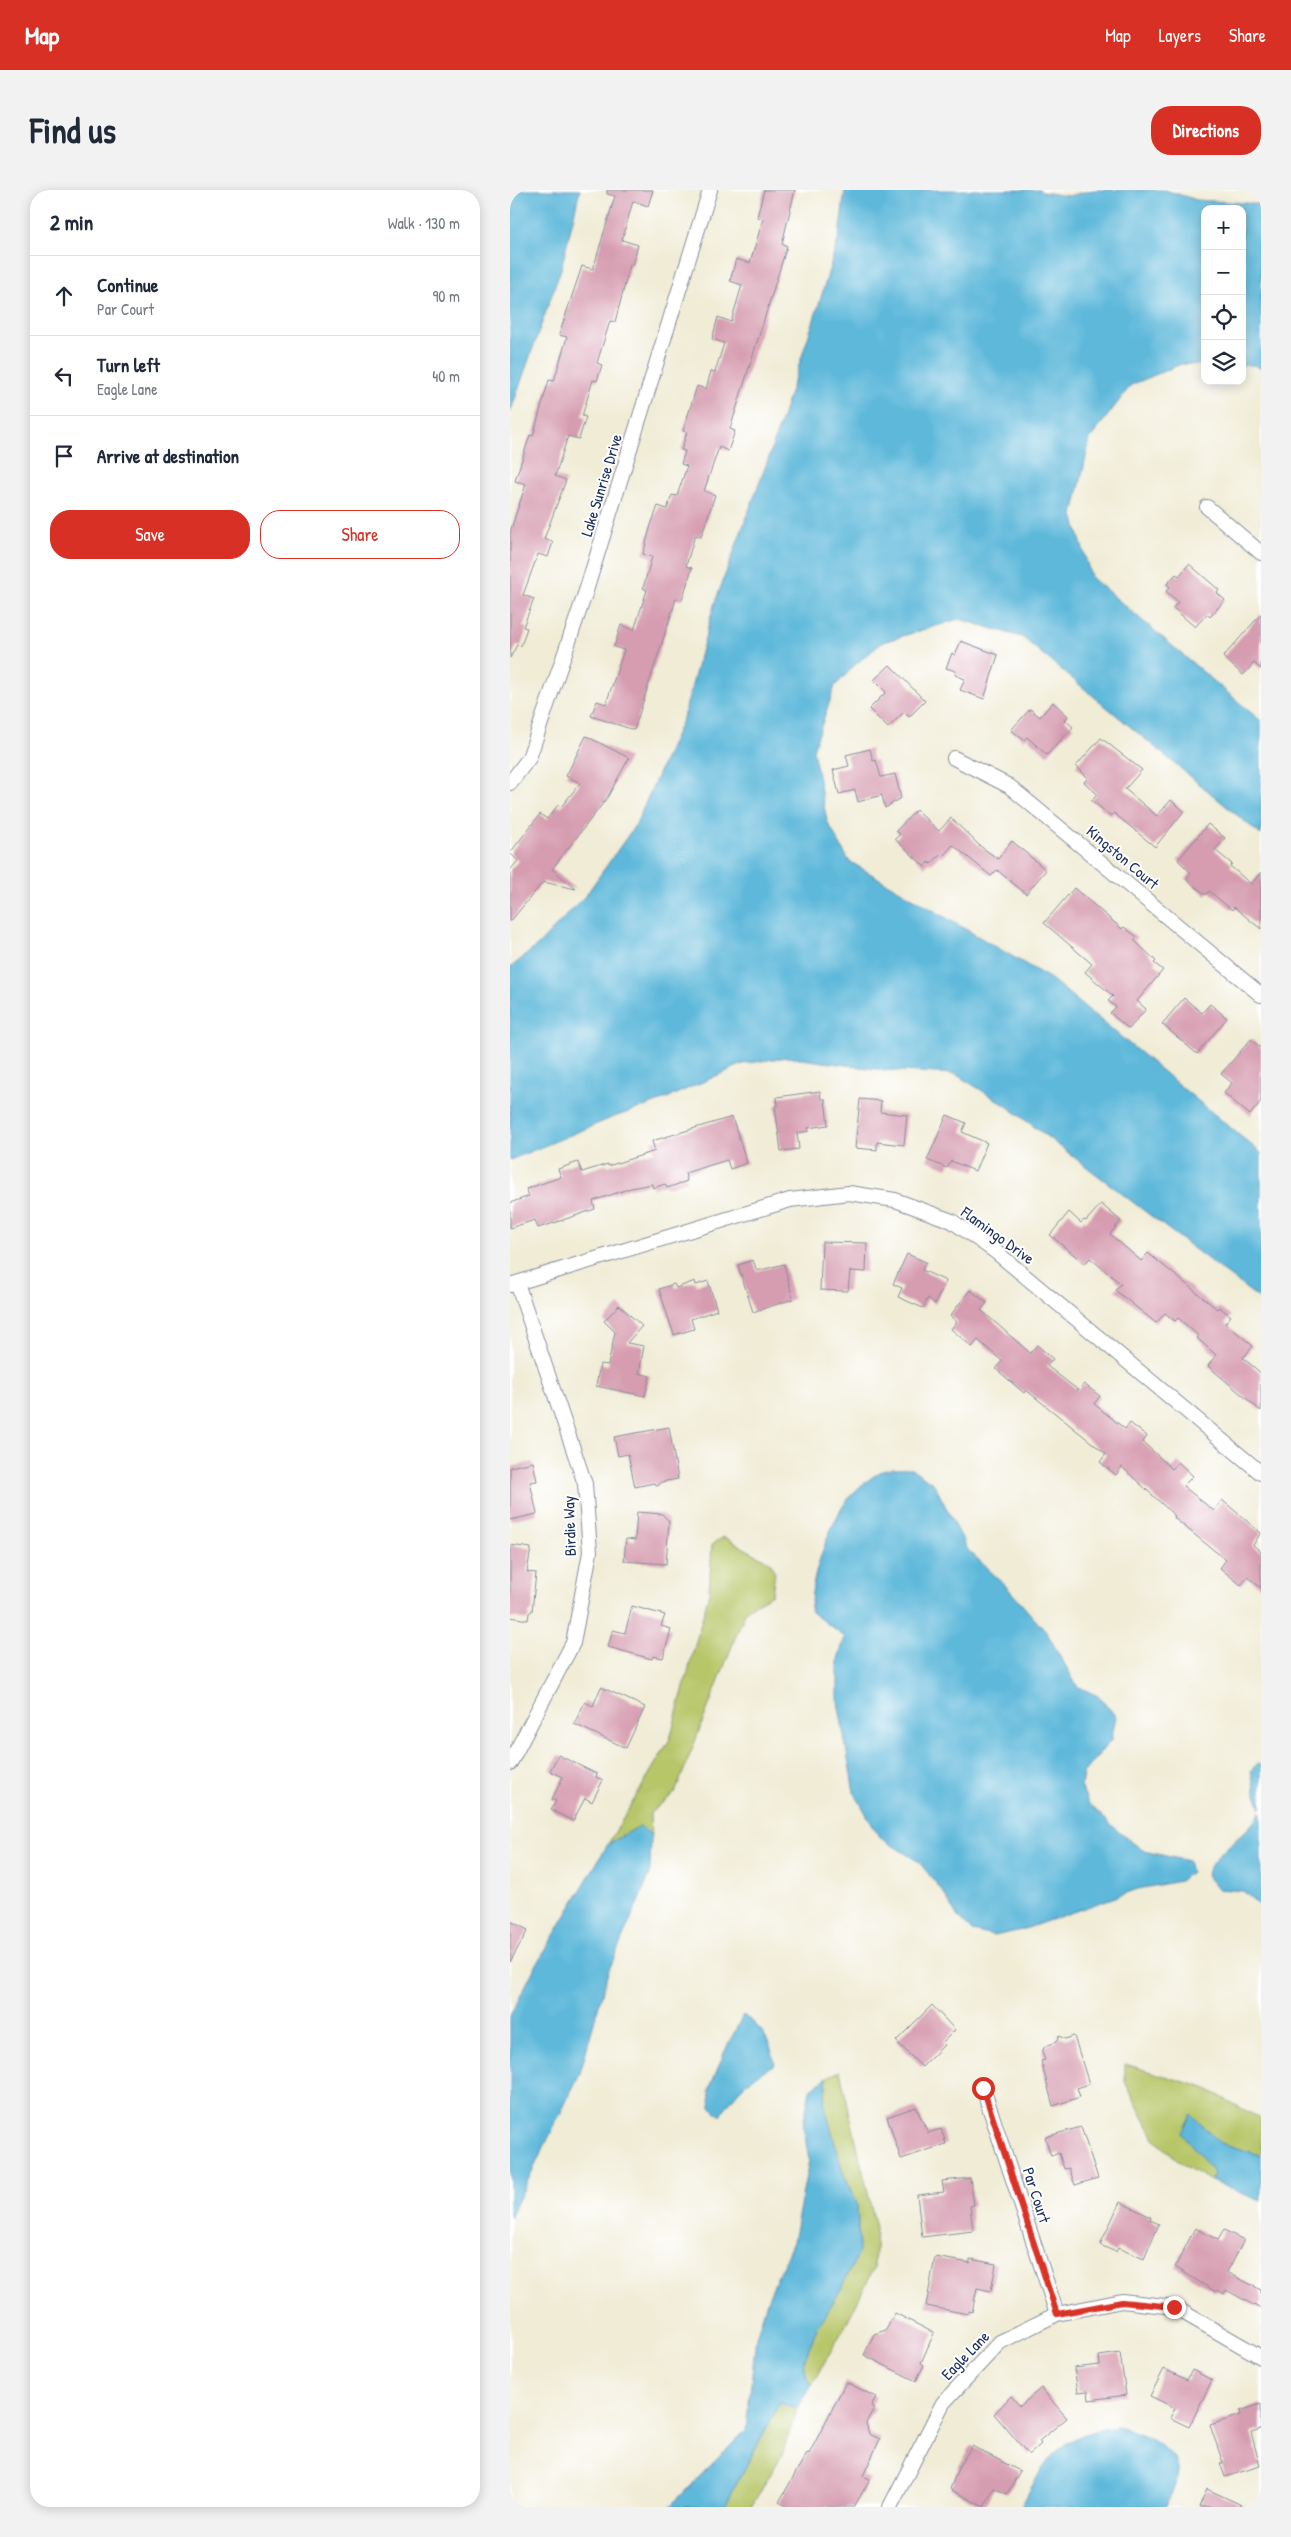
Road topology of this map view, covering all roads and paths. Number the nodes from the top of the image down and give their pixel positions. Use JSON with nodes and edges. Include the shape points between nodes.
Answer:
{"nodes":[{"id":1,"x":710,"y":190,"type":"edge"},
{"id":2,"x":1207,"y":506,"type":"dead end"},
{"id":3,"x":1261,"y":553,"type":"edge"},
{"id":4,"x":954,"y":758,"type":"dead end"},
{"id":5,"x":510,"y":783,"type":"edge"},
{"id":6,"x":1261,"y":995,"type":"edge"},
{"id":7,"x":514,"y":1284,"type":"edge"},
{"id":8,"x":1261,"y":1473,"type":"edge"},
{"id":9,"x":510,"y":1763,"type":"edge"},
{"id":10,"x":983,"y":2088,"type":"dead end"},
{"id":11,"x":1057,"y":2314,"type":"junction"},
{"id":12,"x":1261,"y":2357,"type":"edge"},
{"id":13,"x":890,"y":2507,"type":"edge"}],
"edges":[{"from":1,"to":5,"type":"street","name":"Lake Sunrise Drive","via":[[586,591],[529,758]]},
{"from":2,"to":3,"type":"street"},
{"from":4,"to":6,"type":"street","name":"Kingston Court","via":[[1010,786]]},
{"from":7,"to":8,"type":"street","name":"Flamingo Drive","via":[[790,1200],[849,1194],[895,1200],[952,1221],[996,1252]]},
{"from":7,"to":9,"type":"street","name":"Birdie Way","via":[[585,1484],[590,1552],[573,1643]]},
{"from":10,"to":11,"type":"street","name":"Par Court"},
{"from":11,"to":12,"type":"street","name":"Eagle Lane","via":[[1122,2302],[1174,2307]]},
{"from":11,"to":13,"type":"street","name":"Eagle Lane","via":[[1000,2342],[943,2403]]}]}
